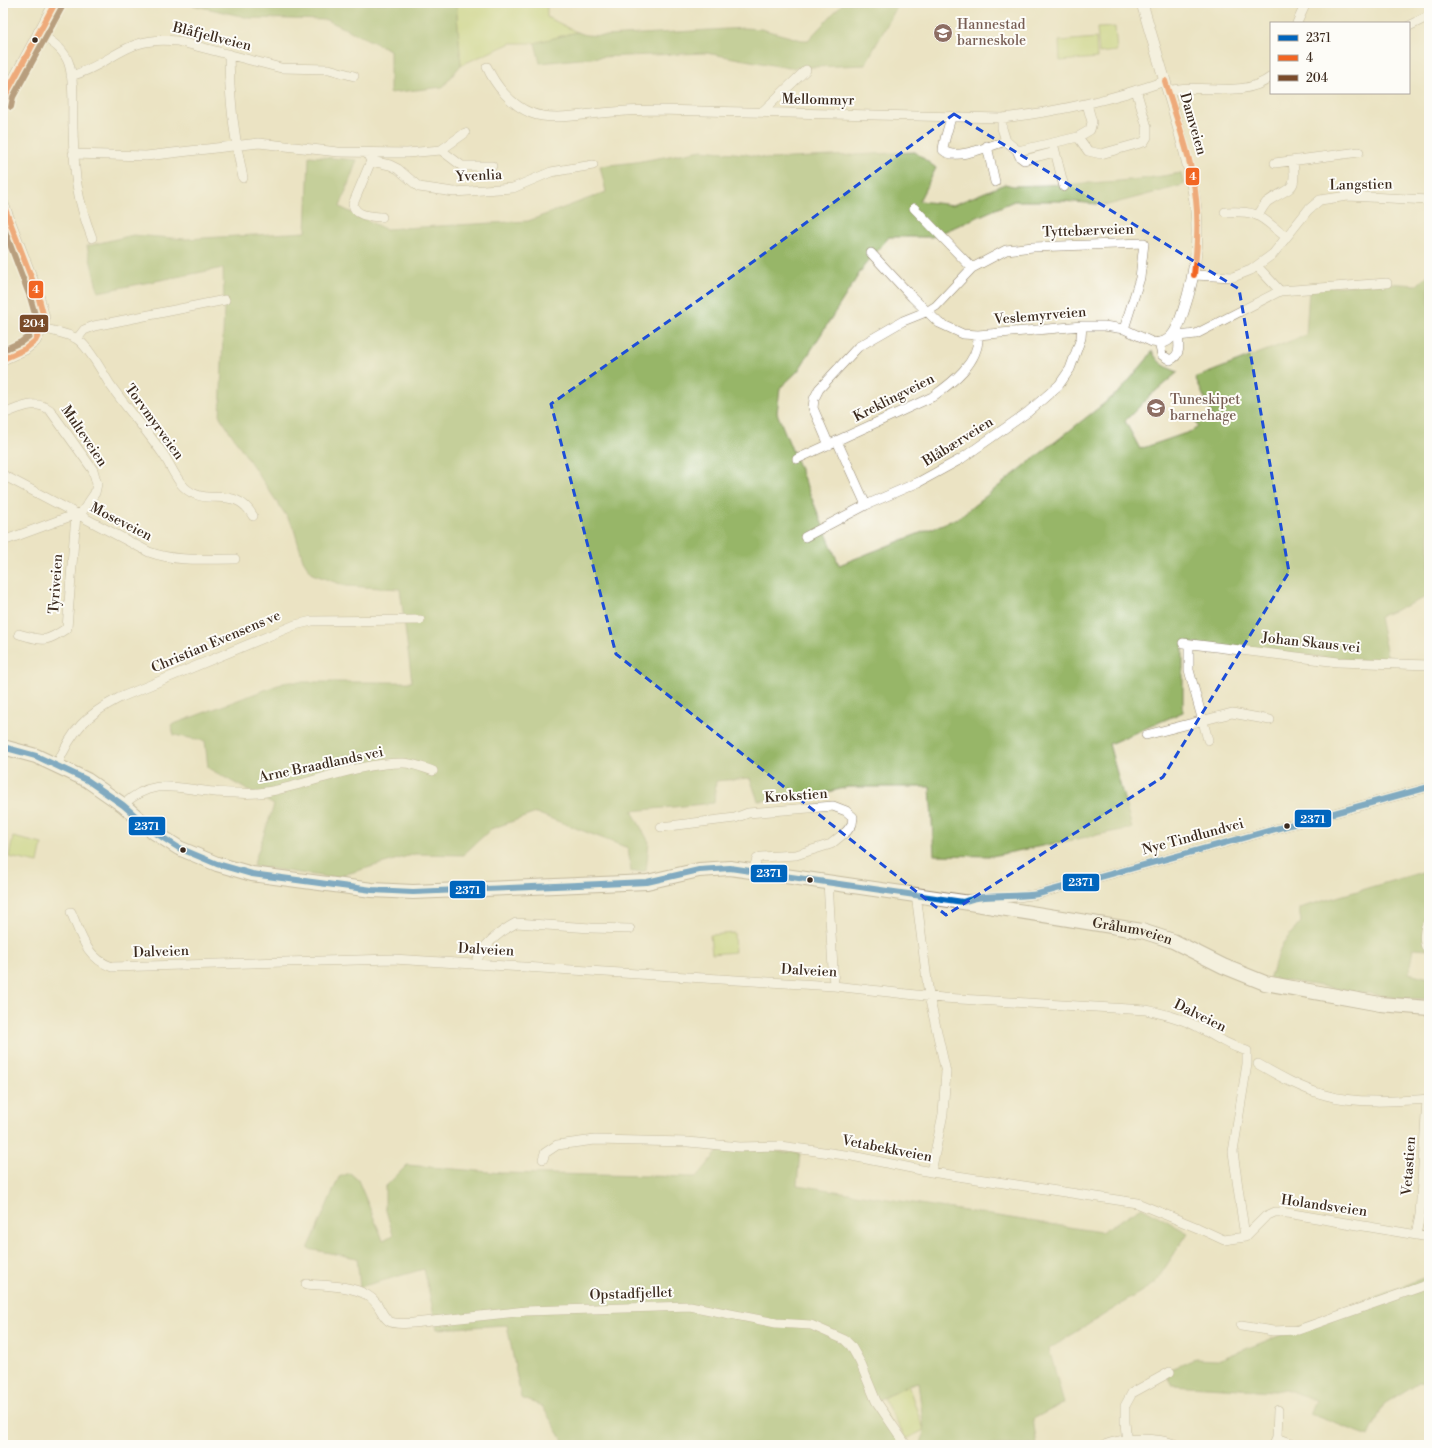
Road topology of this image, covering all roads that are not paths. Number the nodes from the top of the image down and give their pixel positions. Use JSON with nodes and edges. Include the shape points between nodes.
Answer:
{"nodes":[{"id":1,"x":55,"y":3,"type":"edge"},
{"id":2,"x":1142,"y":3,"type":"edge"},
{"id":3,"x":1306,"y":3,"type":"edge"},
{"id":4,"x":1429,"y":16,"type":"edge"},
{"id":5,"x":1297,"y":22,"type":"edge"},
{"id":6,"x":1410,"y":26,"type":"edge"},
{"id":7,"x":38,"y":32,"type":"junction"},
{"id":8,"x":229,"y":54,"type":"junction"},
{"id":9,"x":487,"y":66,"type":"dead end"},
{"id":10,"x":806,"y":70,"type":"dead end"},
{"id":11,"x":71,"y":76,"type":"junction"},
{"id":12,"x":354,"y":76,"type":"dead end"},
{"id":13,"x":1270,"y":78,"type":"edge"},
{"id":14,"x":1167,"y":86,"type":"junction"},
{"id":15,"x":1136,"y":90,"type":"junction"},
{"id":16,"x":1087,"y":104,"type":"junction"},
{"id":17,"x":3,"y":105,"type":"edge"},
{"id":18,"x":762,"y":112,"type":"junction"},
{"id":19,"x":951,"y":116,"type":"junction"},
{"id":20,"x":1002,"y":118,"type":"junction"},
{"id":21,"x":465,"y":133,"type":"dead end"},
{"id":22,"x":1078,"y":137,"type":"junction"},
{"id":23,"x":1006,"y":140,"type":"junction"},
{"id":24,"x":236,"y":144,"type":"junction"},
{"id":25,"x":987,"y":146,"type":"junction"},
{"id":26,"x":1054,"y":148,"type":"junction"},
{"id":27,"x":441,"y":150,"type":"junction"},
{"id":28,"x":1359,"y":152,"type":"dead end"},
{"id":29,"x":73,"y":154,"type":"junction"},
{"id":30,"x":369,"y":157,"type":"junction"},
{"id":31,"x":1293,"y":161,"type":"junction"},
{"id":32,"x":1276,"y":163,"type":"dead end"},
{"id":33,"x":593,"y":165,"type":"dead end"},
{"id":34,"x":492,"y":166,"type":"dead end"},
{"id":35,"x":243,"y":178,"type":"dead end"},
{"id":36,"x":995,"y":182,"type":"dead end"},
{"id":37,"x":1064,"y":187,"type":"dead end"},
{"id":38,"x":1429,"y":200,"type":"edge"},
{"id":39,"x":3,"y":204,"type":"edge"},
{"id":40,"x":914,"y":208,"type":"dead end"},
{"id":41,"x":1225,"y":212,"type":"dead end"},
{"id":42,"x":1258,"y":215,"type":"junction"},
{"id":43,"x":382,"y":217,"type":"dead end"},
{"id":44,"x":8,"y":234,"type":"edge"},
{"id":45,"x":1286,"y":237,"type":"junction"},
{"id":46,"x":92,"y":238,"type":"dead end"},
{"id":47,"x":871,"y":253,"type":"dead end"},
{"id":48,"x":1257,"y":266,"type":"junction"},
{"id":49,"x":972,"y":268,"type":"junction"},
{"id":50,"x":1194,"y":275,"type":"junction"},
{"id":51,"x":1387,"y":283,"type":"dead end"},
{"id":52,"x":1280,"y":291,"type":"junction"},
{"id":53,"x":225,"y":300,"type":"dead end"},
{"id":54,"x":928,"y":311,"type":"junction"},
{"id":55,"x":1082,"y":326,"type":"junction"},
{"id":56,"x":42,"y":328,"type":"junction"},
{"id":57,"x":1124,"y":329,"type":"junction"},
{"id":58,"x":1178,"y":331,"type":"junction"},
{"id":59,"x":978,"y":336,"type":"junction"},
{"id":60,"x":77,"y":339,"type":"junction"},
{"id":61,"x":1158,"y":343,"type":"junction"},
{"id":62,"x":3,"y":359,"type":"edge"},
{"id":63,"x":3,"y":414,"type":"edge"},
{"id":64,"x":833,"y":443,"type":"junction"},
{"id":65,"x":797,"y":459,"type":"dead end"},
{"id":66,"x":3,"y":474,"type":"edge"},
{"id":67,"x":866,"y":505,"type":"junction"},
{"id":68,"x":76,"y":515,"type":"junction"},
{"id":69,"x":253,"y":516,"type":"dead end"},
{"id":70,"x":805,"y":537,"type":"dead end"},
{"id":71,"x":3,"y":541,"type":"edge"},
{"id":72,"x":235,"y":559,"type":"dead end"},
{"id":73,"x":420,"y":620,"type":"dead end"},
{"id":74,"x":19,"y":634,"type":"dead end"},
{"id":75,"x":1429,"y":665,"type":"edge"},
{"id":76,"x":1203,"y":720,"type":"junction"},
{"id":77,"x":1270,"y":720,"type":"dead end"},
{"id":78,"x":1146,"y":735,"type":"dead end"},
{"id":79,"x":1208,"y":740,"type":"dead end"},
{"id":80,"x":3,"y":747,"type":"edge"},
{"id":81,"x":57,"y":765,"type":"junction"},
{"id":82,"x":433,"y":771,"type":"dead end"},
{"id":83,"x":1429,"y":787,"type":"edge"},
{"id":84,"x":123,"y":805,"type":"junction"},
{"id":85,"x":661,"y":827,"type":"dead end"},
{"id":86,"x":753,"y":871,"type":"junction"},
{"id":87,"x":828,"y":882,"type":"junction"},
{"id":88,"x":917,"y":902,"type":"dead end"},
{"id":89,"x":963,"y":902,"type":"junction"},
{"id":90,"x":71,"y":912,"type":"dead end"},
{"id":91,"x":1429,"y":921,"type":"edge"},
{"id":92,"x":630,"y":929,"type":"dead end"},
{"id":93,"x":1428,"y":951,"type":"edge"},
{"id":94,"x":477,"y":963,"type":"junction"},
{"id":95,"x":834,"y":986,"type":"junction"},
{"id":96,"x":929,"y":996,"type":"junction"},
{"id":97,"x":1429,"y":1008,"type":"edge"},
{"id":98,"x":1258,"y":1064,"type":"dead end"},
{"id":99,"x":1428,"y":1099,"type":"edge"},
{"id":100,"x":543,"y":1159,"type":"dead end"},
{"id":101,"x":931,"y":1172,"type":"junction"},
{"id":102,"x":1416,"y":1235,"type":"junction"},
{"id":103,"x":1245,"y":1237,"type":"junction"},
{"id":104,"x":1429,"y":1237,"type":"edge"},
{"id":105,"x":306,"y":1284,"type":"dead end"},
{"id":106,"x":1429,"y":1284,"type":"edge"},
{"id":107,"x":1241,"y":1326,"type":"dead end"},
{"id":108,"x":1170,"y":1372,"type":"dead end"},
{"id":109,"x":1278,"y":1410,"type":"dead end"},
{"id":110,"x":1276,"y":1441,"type":"edge"},
{"id":111,"x":1127,"y":1443,"type":"edge"},
{"id":112,"x":906,"y":1445,"type":"edge"},
{"id":113,"x":1104,"y":1445,"type":"edge"},
{"id":114,"x":1177,"y":1445,"type":"edge"},
{"id":115,"x":1296,"y":1445,"type":"edge"}],
"edges":[{"from":1,"to":7,"type":"street"},
{"from":2,"to":14,"type":"street","name":"Damveien"},
{"from":3,"to":5,"type":"street"},
{"from":4,"to":6,"type":"street"},
{"from":7,"to":11,"type":"street","via":[[53,41],[61,51],[69,64]]},
{"from":7,"to":17,"type":"street","via":[[6,94]]},
{"from":8,"to":11,"type":"street","name":"Blåfjellveien","via":[[177,41],[147,41],[122,50],[86,72]]},
{"from":8,"to":12,"type":"street","name":"Blåfjellveien","via":[[281,68],[329,69]]},
{"from":8,"to":24,"type":"street","via":[[229,88]]},
{"from":9,"to":18,"type":"street","name":"Mellommyr","via":[[502,91],[520,107],[545,116],[638,110]]},
{"from":10,"to":18,"type":"street"},
{"from":11,"to":29,"type":"street"},
{"from":13,"to":14,"type":"street","name":"Mellommyr","via":[[1258,85],[1246,88]]},
{"from":14,"to":15,"type":"street","name":"Mellommyr"},
{"from":14,"to":50,"type":"street","name":"Damveien","via":[[1196,198],[1198,238]]},
{"from":15,"to":16,"type":"street","name":"Mellommyr"},
{"from":15,"to":22,"type":"street","via":[[1147,127],[1144,142],[1101,154],[1088,151]]},
{"from":16,"to":20,"type":"street","name":"Mellommyr","via":[[1042,114]]},
{"from":16,"to":22,"type":"street","via":[[1092,127]]},
{"from":18,"to":19,"type":"street","name":"Mellommyr"},
{"from":19,"to":20,"type":"street","name":"Mellommyr"},
{"from":19,"to":25,"type":"street","via":[[944,136],[942,150],[945,153],[962,155]]},
{"from":20,"to":23,"type":"street"},
{"from":21,"to":27,"type":"street"},
{"from":22,"to":26,"type":"street"},
{"from":23,"to":25,"type":"street"},
{"from":23,"to":26,"type":"street","via":[[1024,160]]},
{"from":24,"to":29,"type":"street","name":"Yvenlia","via":[[146,156]]},
{"from":24,"to":30,"type":"street","name":"Yvenlia","via":[[259,142]]},
{"from":24,"to":35,"type":"street"},
{"from":25,"to":36,"type":"street"},
{"from":26,"to":37,"type":"street"},
{"from":27,"to":30,"type":"street","name":"Yvenlia"},
{"from":27,"to":34,"type":"street","name":"Yvenlia","via":[[462,166]]},
{"from":28,"to":31,"type":"street","name":"Langstien"},
{"from":29,"to":46,"type":"street","via":[[81,211]]},
{"from":30,"to":33,"type":"street","name":"Yvenlia","via":[[398,169],[419,187],[454,192],[513,188],[551,172]]},
{"from":30,"to":43,"type":"street","via":[[353,204],[359,213]]},
{"from":31,"to":32,"type":"street","name":"Langstien"},
{"from":31,"to":42,"type":"street","via":[[1294,185],[1290,190],[1266,203]]},
{"from":38,"to":45,"type":"street","name":"Langstien","via":[[1348,196],[1320,200],[1308,210]]},
{"from":39,"to":44,"type":"street"},
{"from":40,"to":49,"type":"street"},
{"from":41,"to":42,"type":"street","via":[[1246,211]]},
{"from":42,"to":45,"type":"street"},
{"from":44,"to":56,"type":"street","via":[[41,304],[44,318]]},
{"from":45,"to":48,"type":"street","name":"Langstien","via":[[1273,254]]},
{"from":47,"to":54,"type":"street"},
{"from":48,"to":50,"type":"street","name":"Langstien","via":[[1233,276]]},
{"from":48,"to":52,"type":"street"},
{"from":49,"to":54,"type":"street","name":"Tyttebærveien","via":[[936,306]]},
{"from":49,"to":57,"type":"street","name":"Tyttebærveien","via":[[992,256],[1014,249],[1144,243],[1140,278]]},
{"from":50,"to":58,"type":"street","name":"Damveien"},
{"from":51,"to":52,"type":"street"},
{"from":52,"to":58,"type":"street","via":[[1196,334]]},
{"from":53,"to":60,"type":"street","via":[[94,326],[84,330]]},
{"from":54,"to":59,"type":"street","name":"Veslemyrveien","via":[[939,323],[950,329]]},
{"from":54,"to":64,"type":"street","name":"Tyttebærveien","via":[[903,321],[858,347],[819,389],[814,399],[814,408]]},
{"from":55,"to":57,"type":"street","name":"Veslemyrveien"},
{"from":55,"to":59,"type":"street","name":"Veslemyrveien"},
{"from":55,"to":67,"type":"street","name":"Blåbærveien","via":[[1081,338],[1070,369],[1059,385],[1028,412],[961,459],[919,482]]},
{"from":56,"to":60,"type":"street"},
{"from":56,"to":62,"type":"street","via":[[39,336],[30,345]]},
{"from":57,"to":61,"type":"street","name":"Veslemyrveien"},
{"from":58,"to":61,"type":"street","name":"Damveien","via":[[1168,340]]},
{"from":58,"to":61,"type":"street","name":"Damveien","via":[[1178,349],[1172,359],[1162,355]]},
{"from":59,"to":64,"type":"street","name":"Kreklingveien","via":[[976,352],[962,373],[949,385],[932,397]]},
{"from":60,"to":69,"type":"street","name":"Torvmyrveien","via":[[163,454],[185,488],[206,497],[241,501]]},
{"from":63,"to":68,"type":"street","name":"Multeveien","via":[[34,404],[45,407],[55,417],[96,477],[95,493],[86,507]]},
{"from":64,"to":65,"type":"street","name":"Kreklingveien"},
{"from":64,"to":67,"type":"street","name":"Tyttebærveien"},
{"from":66,"to":68,"type":"street","name":"Moseveien"},
{"from":67,"to":70,"type":"street","name":"Blåbærveien"},
{"from":68,"to":71,"type":"street","name":"Multeveien"},
{"from":68,"to":72,"type":"street","name":"Moseveien","via":[[161,557]]},
{"from":68,"to":74,"type":"street","name":"Tyriveien","via":[[67,628],[42,641]]},
{"from":73,"to":81,"type":"street","name":"Christian Evensens ve","via":[[312,621],[295,625],[101,707],[73,732]]},
{"from":75,"to":76,"type":"street","name":"Johan Skaus vei","via":[[1338,662],[1186,644],[1189,670]]},
{"from":76,"to":77,"type":"street","via":[[1232,713]]},
{"from":76,"to":78,"type":"street"},
{"from":76,"to":79,"type":"street","name":"Johan Skaus vei"},
{"from":80,"to":81,"type":"main road","name":"Grålumveien","via":[[26,752]]},
{"from":81,"to":84,"type":"main road","name":"Grålumveien","via":[[87,780]]},
{"from":82,"to":84,"type":"street","name":"Arne Braadlands vei","via":[[405,763],[362,768],[265,792],[215,792],[166,785],[152,787]]},
{"from":83,"to":89,"type":"street","name":"Nye Tindlundvei","via":[[1038,894],[973,898]]},
{"from":84,"to":86,"type":"main road","name":"Grålumveien","via":[[154,832],[179,848],[229,868],[260,876],[372,890],[439,892],[598,885],[646,882],[715,868]]},
{"from":85,"to":86,"type":"street","name":"Krokstien","via":[[735,818],[748,813],[833,806],[853,817],[847,831],[831,844],[796,855],[761,857],[757,859]]},
{"from":86,"to":87,"type":"main road","name":"Grålumveien"},
{"from":87,"to":89,"type":"main road","name":"Grålumveien"},
{"from":87,"to":95,"type":"street"},
{"from":88,"to":96,"type":"street"},
{"from":89,"to":97,"type":"main road","name":"Grålumveien","via":[[1151,934],[1173,941],[1248,977],[1276,986],[1380,1004]]},
{"from":90,"to":94,"type":"street","name":"Dalveien","via":[[94,958],[112,967],[393,959]]},
{"from":91,"to":93,"type":"street","via":[[1425,938]]},
{"from":92,"to":94,"type":"street","via":[[516,923],[486,947],[477,958]]},
{"from":94,"to":95,"type":"street","name":"Dalveien"},
{"from":95,"to":96,"type":"street","name":"Dalveien"},
{"from":96,"to":101,"type":"street","via":[[946,1072],[943,1114]]},
{"from":96,"to":103,"type":"street","name":"Dalveien","via":[[1146,1010],[1182,1020],[1219,1040],[1247,1051],[1233,1152]]},
{"from":98,"to":99,"type":"street","via":[[1326,1096],[1366,1100]]},
{"from":99,"to":102,"type":"street","name":"Vetastien","via":[[1420,1215]]},
{"from":100,"to":101,"type":"street","name":"Vetabekkveien","via":[[550,1149],[568,1142],[680,1142],[740,1147],[780,1146],[852,1156]]},
{"from":101,"to":103,"type":"street","name":"Vetabekkveien","via":[[1137,1203],[1224,1240]]},
{"from":102,"to":103,"type":"street","name":"Holandsveien","via":[[1275,1212],[1266,1216]]},
{"from":102,"to":104,"type":"street","name":"Holandsveien"},
{"from":105,"to":112,"type":"street","name":"Opstadfjellet","via":[[366,1294],[375,1300],[389,1321],[396,1323],[526,1311],[690,1306],[776,1322],[811,1325],[845,1340],[851,1346],[876,1401]]},
{"from":106,"to":107,"type":"street","via":[[1298,1330],[1273,1331]]},
{"from":108,"to":111,"type":"street","via":[[1132,1393],[1125,1406]]},
{"from":109,"to":110,"type":"street"},
{"from":110,"to":115,"type":"street"},
{"from":111,"to":113,"type":"street"},
{"from":111,"to":114,"type":"street","via":[[1158,1439]]}]}
